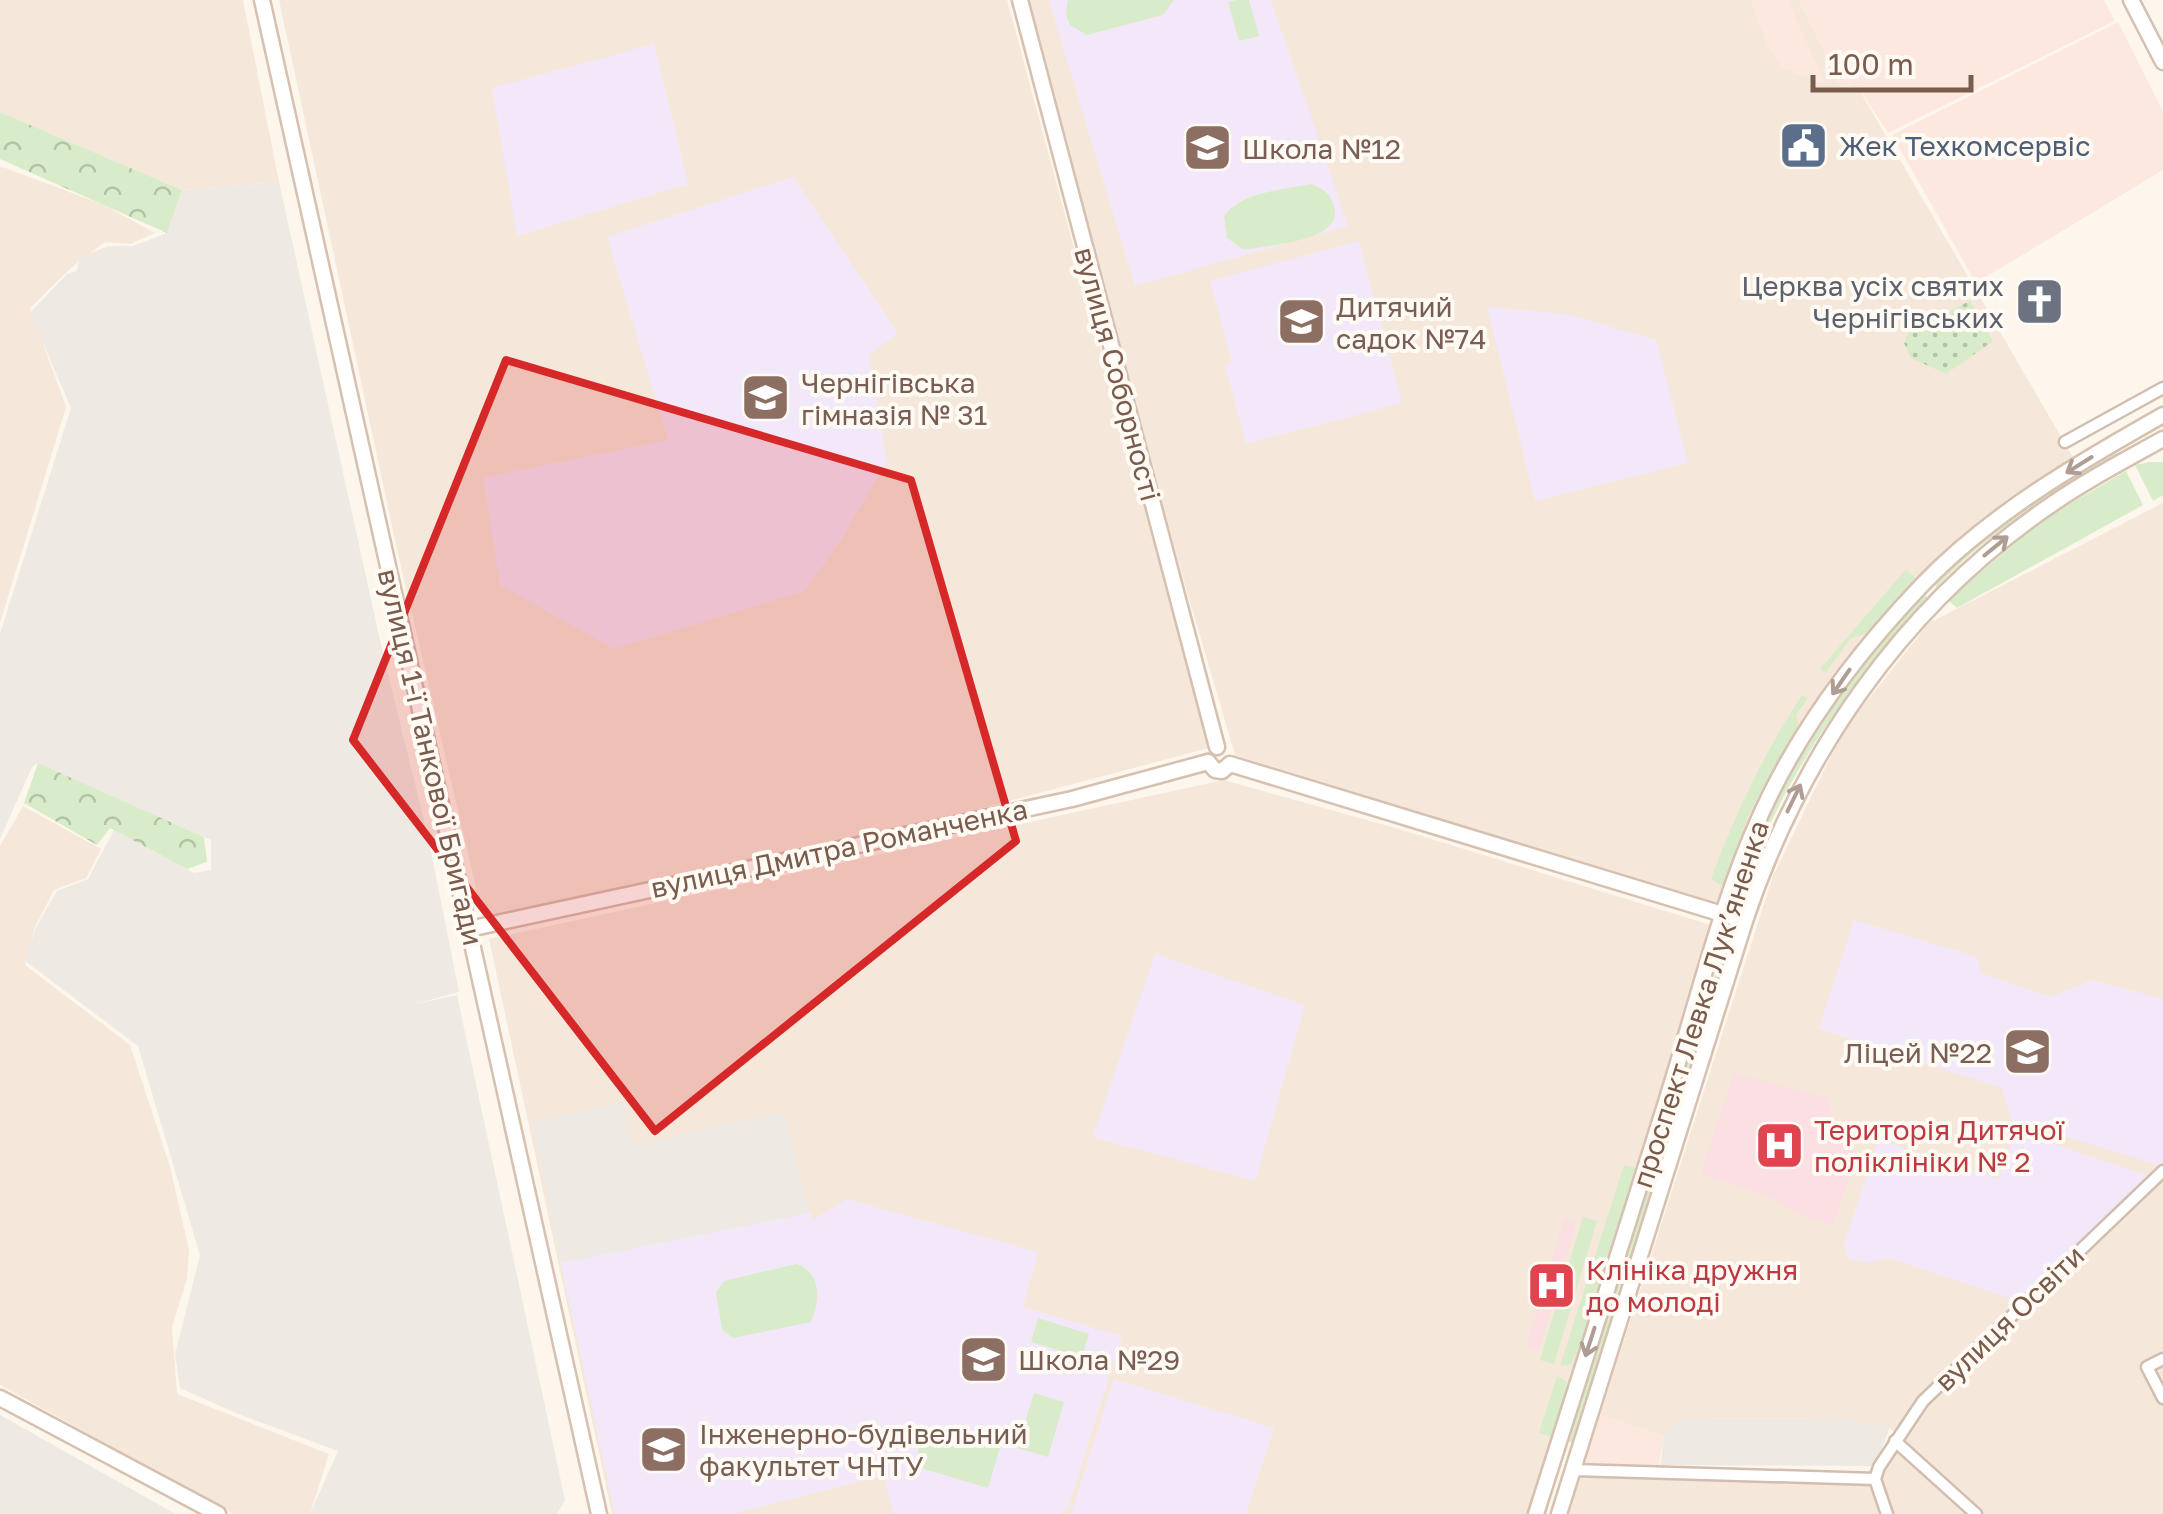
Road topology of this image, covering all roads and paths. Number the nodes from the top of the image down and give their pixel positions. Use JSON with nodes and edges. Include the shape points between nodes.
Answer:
{"nodes":[{"id":1,"x":262,"y":0,"type":"edge"},
{"id":2,"x":1020,"y":0,"type":"edge"},
{"id":3,"x":2130,"y":0,"type":"edge"},
{"id":4,"x":2163,"y":62,"type":"edge"},
{"id":5,"x":2155,"y":389,"type":"edge"},
{"id":6,"x":2163,"y":415,"type":"edge"},
{"id":7,"x":2163,"y":438,"type":"edge"},
{"id":8,"x":2066,"y":442,"type":"dead end"},
{"id":9,"x":1217,"y":748,"type":"junction"},
{"id":10,"x":1208,"y":762,"type":"junction"},
{"id":11,"x":1230,"y":764,"type":"junction"},
{"id":12,"x":1724,"y":915,"type":"junction"},
{"id":13,"x":1745,"y":921,"type":"junction"},
{"id":14,"x":469,"y":929,"type":"junction"},
{"id":15,"x":2163,"y":1171,"type":"edge"},
{"id":16,"x":2163,"y":1358,"type":"edge"},
{"id":17,"x":0,"y":1398,"type":"edge"},
{"id":18,"x":2163,"y":1398,"type":"edge"},
{"id":19,"x":1895,"y":1441,"type":"junction"},
{"id":20,"x":1573,"y":1470,"type":"junction"},
{"id":21,"x":1875,"y":1480,"type":"junction"},
{"id":22,"x":218,"y":1514,"type":"edge"},
{"id":23,"x":600,"y":1514,"type":"edge"},
{"id":24,"x":1536,"y":1514,"type":"edge"},
{"id":25,"x":1560,"y":1514,"type":"edge"},
{"id":26,"x":1887,"y":1514,"type":"edge"},
{"id":27,"x":1976,"y":1514,"type":"edge"}],
"edges":[{"from":1,"to":14,"type":"main road","name":"вулиця 1-ї Танкової Бригади"},
{"from":2,"to":9,"type":"main road","name":"вулиця Соборності"},
{"from":3,"to":4,"type":"main road"},
{"from":5,"to":8,"type":"street"},
{"from":6,"to":12,"type":"main road","name":"проспект Левка Лукʼяненка","one_way":true,"via":[[2008,511],[1889,621],[1783,772]]},
{"from":13,"to":7,"type":"main road","name":"проспект Левка Лукʼяненка","one_way":true,"via":[[1776,834],[1806,776],[1909,630],[2015,530]]},
{"from":9,"to":10,"type":"main road"},
{"from":9,"to":11,"type":"main road","name":"вулиця Соборності","via":[[1227,750]]},
{"from":10,"to":11,"type":"main road","via":[[1218,771]]},
{"from":10,"to":14,"type":"main road","name":"вулиця Дмитра Романченка","via":[[1072,798]]},
{"from":11,"to":12,"type":"main road"},
{"from":12,"to":13,"type":"main road"},
{"from":12,"to":24,"type":"main road","name":"проспект Левка Лукʼяненка","one_way":true},
{"from":13,"to":20,"type":"main road","name":"проспект Левка Лукʼяненка"},
{"from":14,"to":23,"type":"main road","name":"вулиця 1-ї Танкової Бригади"},
{"from":15,"to":19,"type":"street","name":"вулиця Освіти","via":[[1923,1402]]},
{"from":16,"to":18,"type":"street","via":[[2147,1366]]},
{"from":17,"to":22,"type":"main road"},
{"from":19,"to":21,"type":"street","name":"вулиця Освіти"},
{"from":19,"to":27,"type":"street"},
{"from":20,"to":21,"type":"street"},
{"from":20,"to":25,"type":"main road","name":"проспект Левка Лукʼяненка"},
{"from":21,"to":26,"type":"street"}]}
